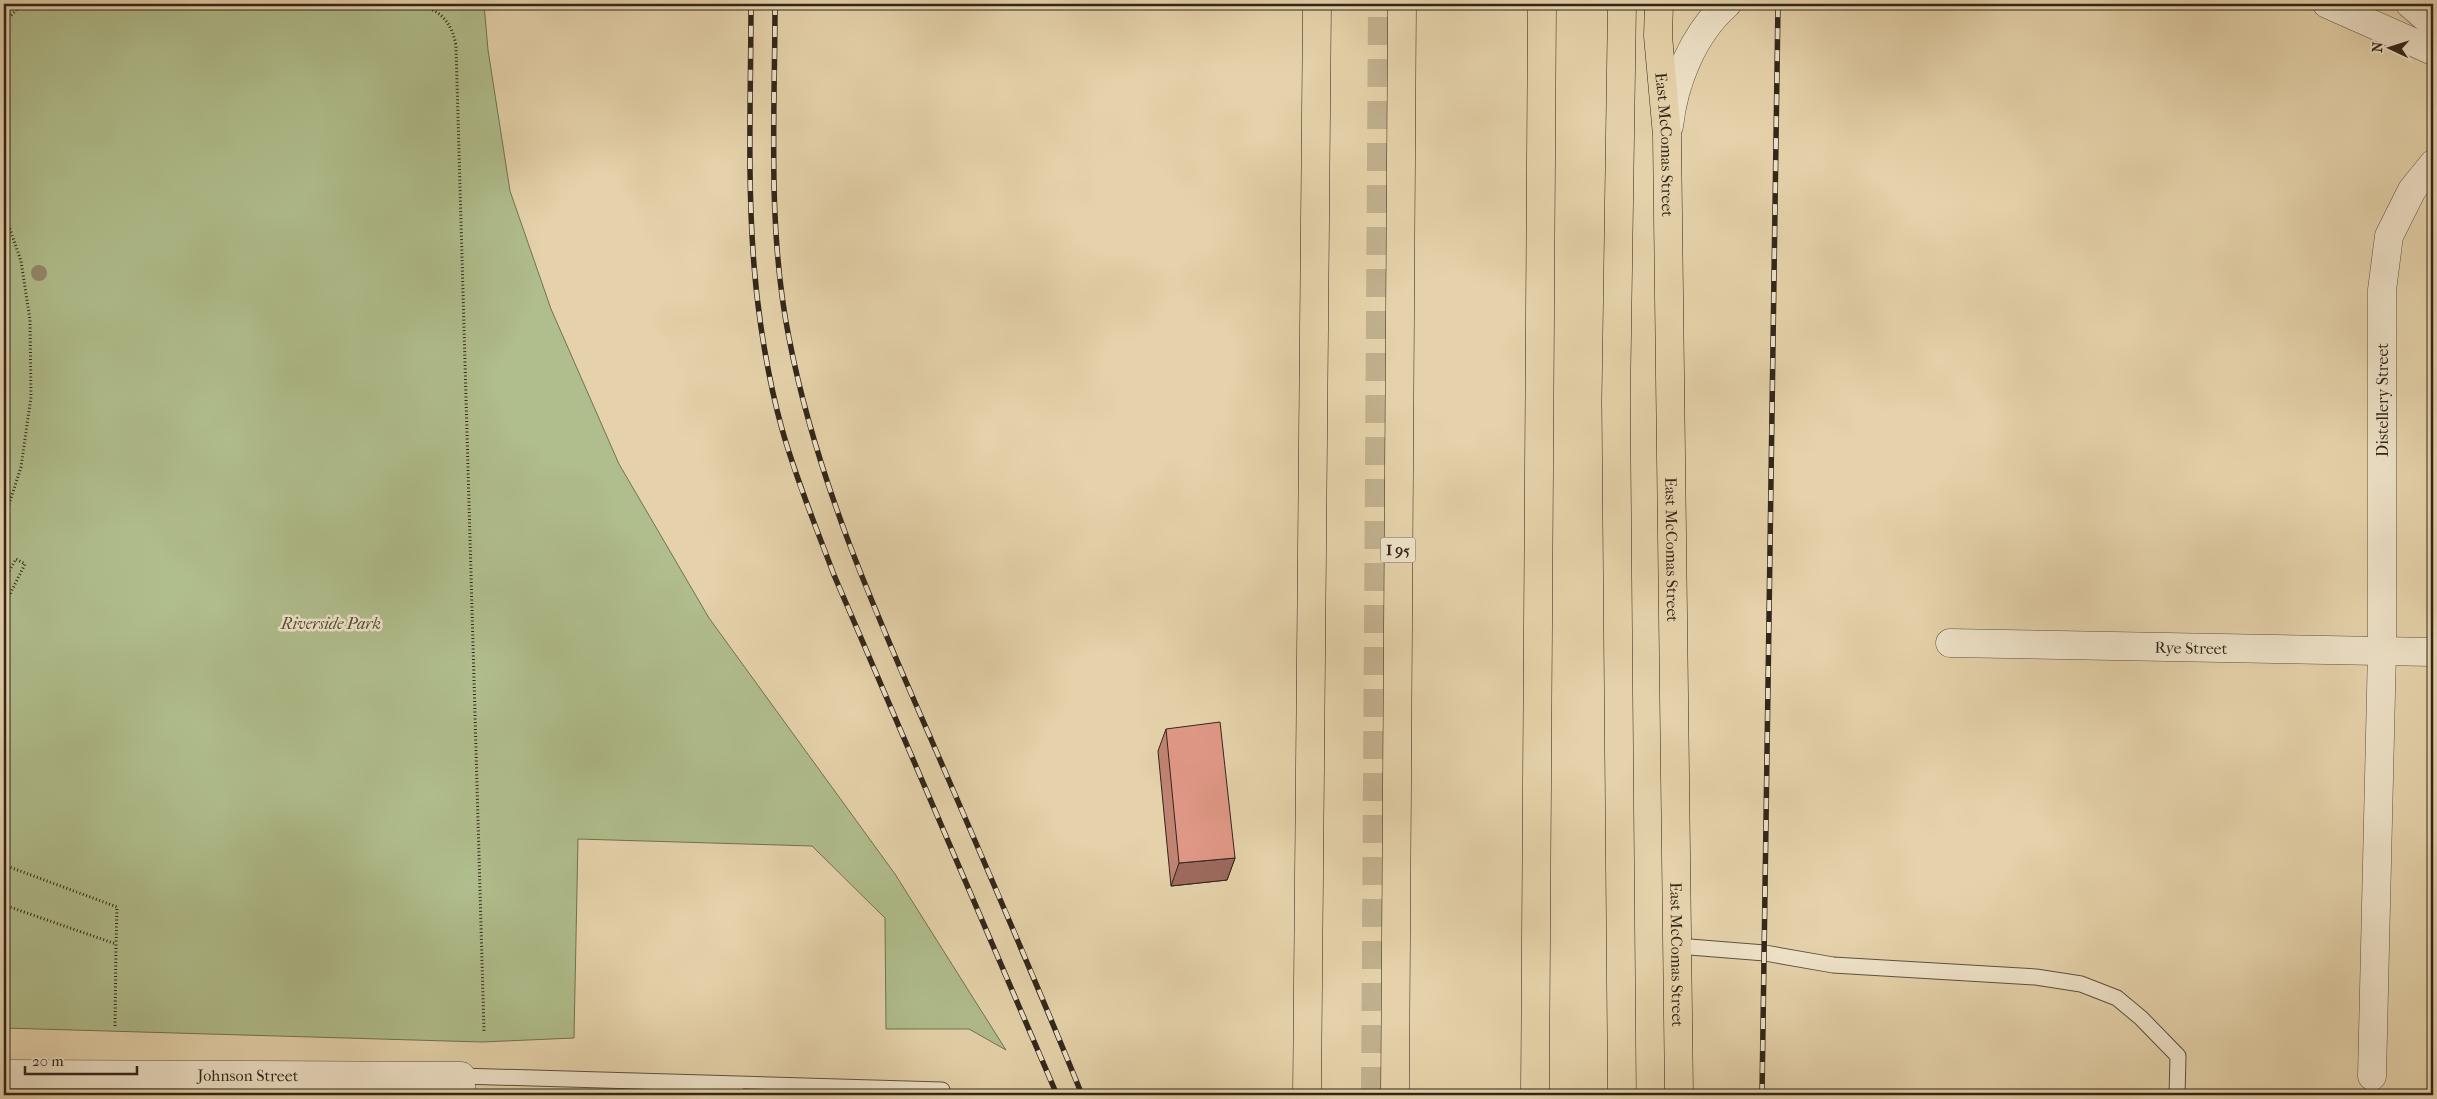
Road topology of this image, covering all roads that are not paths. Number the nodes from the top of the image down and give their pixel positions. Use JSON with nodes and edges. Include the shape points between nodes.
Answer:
{"nodes":[{"id":1,"x":1317,"y":4,"type":"edge"},
{"id":2,"x":1402,"y":4,"type":"edge"},
{"id":3,"x":1542,"y":4,"type":"edge"},
{"id":4,"x":1622,"y":4,"type":"edge"},
{"id":5,"x":1659,"y":4,"type":"edge"},
{"id":6,"x":1727,"y":4,"type":"edge"},
{"id":7,"x":2327,"y":4,"type":"edge"},
{"id":8,"x":2410,"y":4,"type":"edge"},
{"id":9,"x":2433,"y":24,"type":"edge"},
{"id":10,"x":2433,"y":51,"type":"edge"},
{"id":11,"x":1667,"y":135,"type":"junction"},
{"id":12,"x":2433,"y":164,"type":"edge"},
{"id":13,"x":1950,"y":643,"type":"dead end"},
{"id":14,"x":2382,"y":650,"type":"junction"},
{"id":15,"x":2433,"y":652,"type":"edge"},
{"id":16,"x":1677,"y":946,"type":"junction"},
{"id":17,"x":4,"y":1074,"type":"edge"},
{"id":18,"x":2372,"y":1076,"type":"dead end"},
{"id":19,"x":461,"y":1086,"type":"edge"},
{"id":20,"x":942,"y":1090,"type":"dead end"},
{"id":21,"x":1307,"y":1095,"type":"edge"},
{"id":22,"x":1395,"y":1095,"type":"edge"},
{"id":23,"x":1535,"y":1095,"type":"edge"},
{"id":24,"x":1622,"y":1095,"type":"edge"},
{"id":25,"x":1679,"y":1095,"type":"edge"},
{"id":26,"x":2177,"y":1095,"type":"edge"}],
"edges":[{"from":1,"to":21,"type":"main road"},
{"from":2,"to":22,"type":"main road","number":"I 95"},
{"from":3,"to":23,"type":"main road"},
{"from":4,"to":24,"type":"main road","via":[[1616,391]]},
{"from":5,"to":11,"type":"main road","name":"East McComas Street","via":[[1658,36]]},
{"from":6,"to":11,"type":"street","via":[[1691,52],[1671,105]]},
{"from":7,"to":10,"type":"street"},
{"from":8,"to":9,"type":"street"},
{"from":11,"to":16,"type":"main road","name":"East McComas Street"},
{"from":12,"to":14,"type":"street","name":"Distellery Street","via":[[2412,190],[2389,236],[2382,290]]},
{"from":13,"to":14,"type":"street","name":"Rye Street"},
{"from":14,"to":15,"type":"street","name":"Rye Street"},
{"from":14,"to":18,"type":"street","name":"Distellery Street"},
{"from":16,"to":25,"type":"main road","name":"East McComas Street"},
{"from":16,"to":26,"type":"lane","via":[[1764,953],[1833,965],[2036,977],[2081,984],[2116,998],[2178,1056]]},
{"from":17,"to":19,"type":"street","name":"Johnson Street"},
{"from":19,"to":20,"type":"lane"}]}
